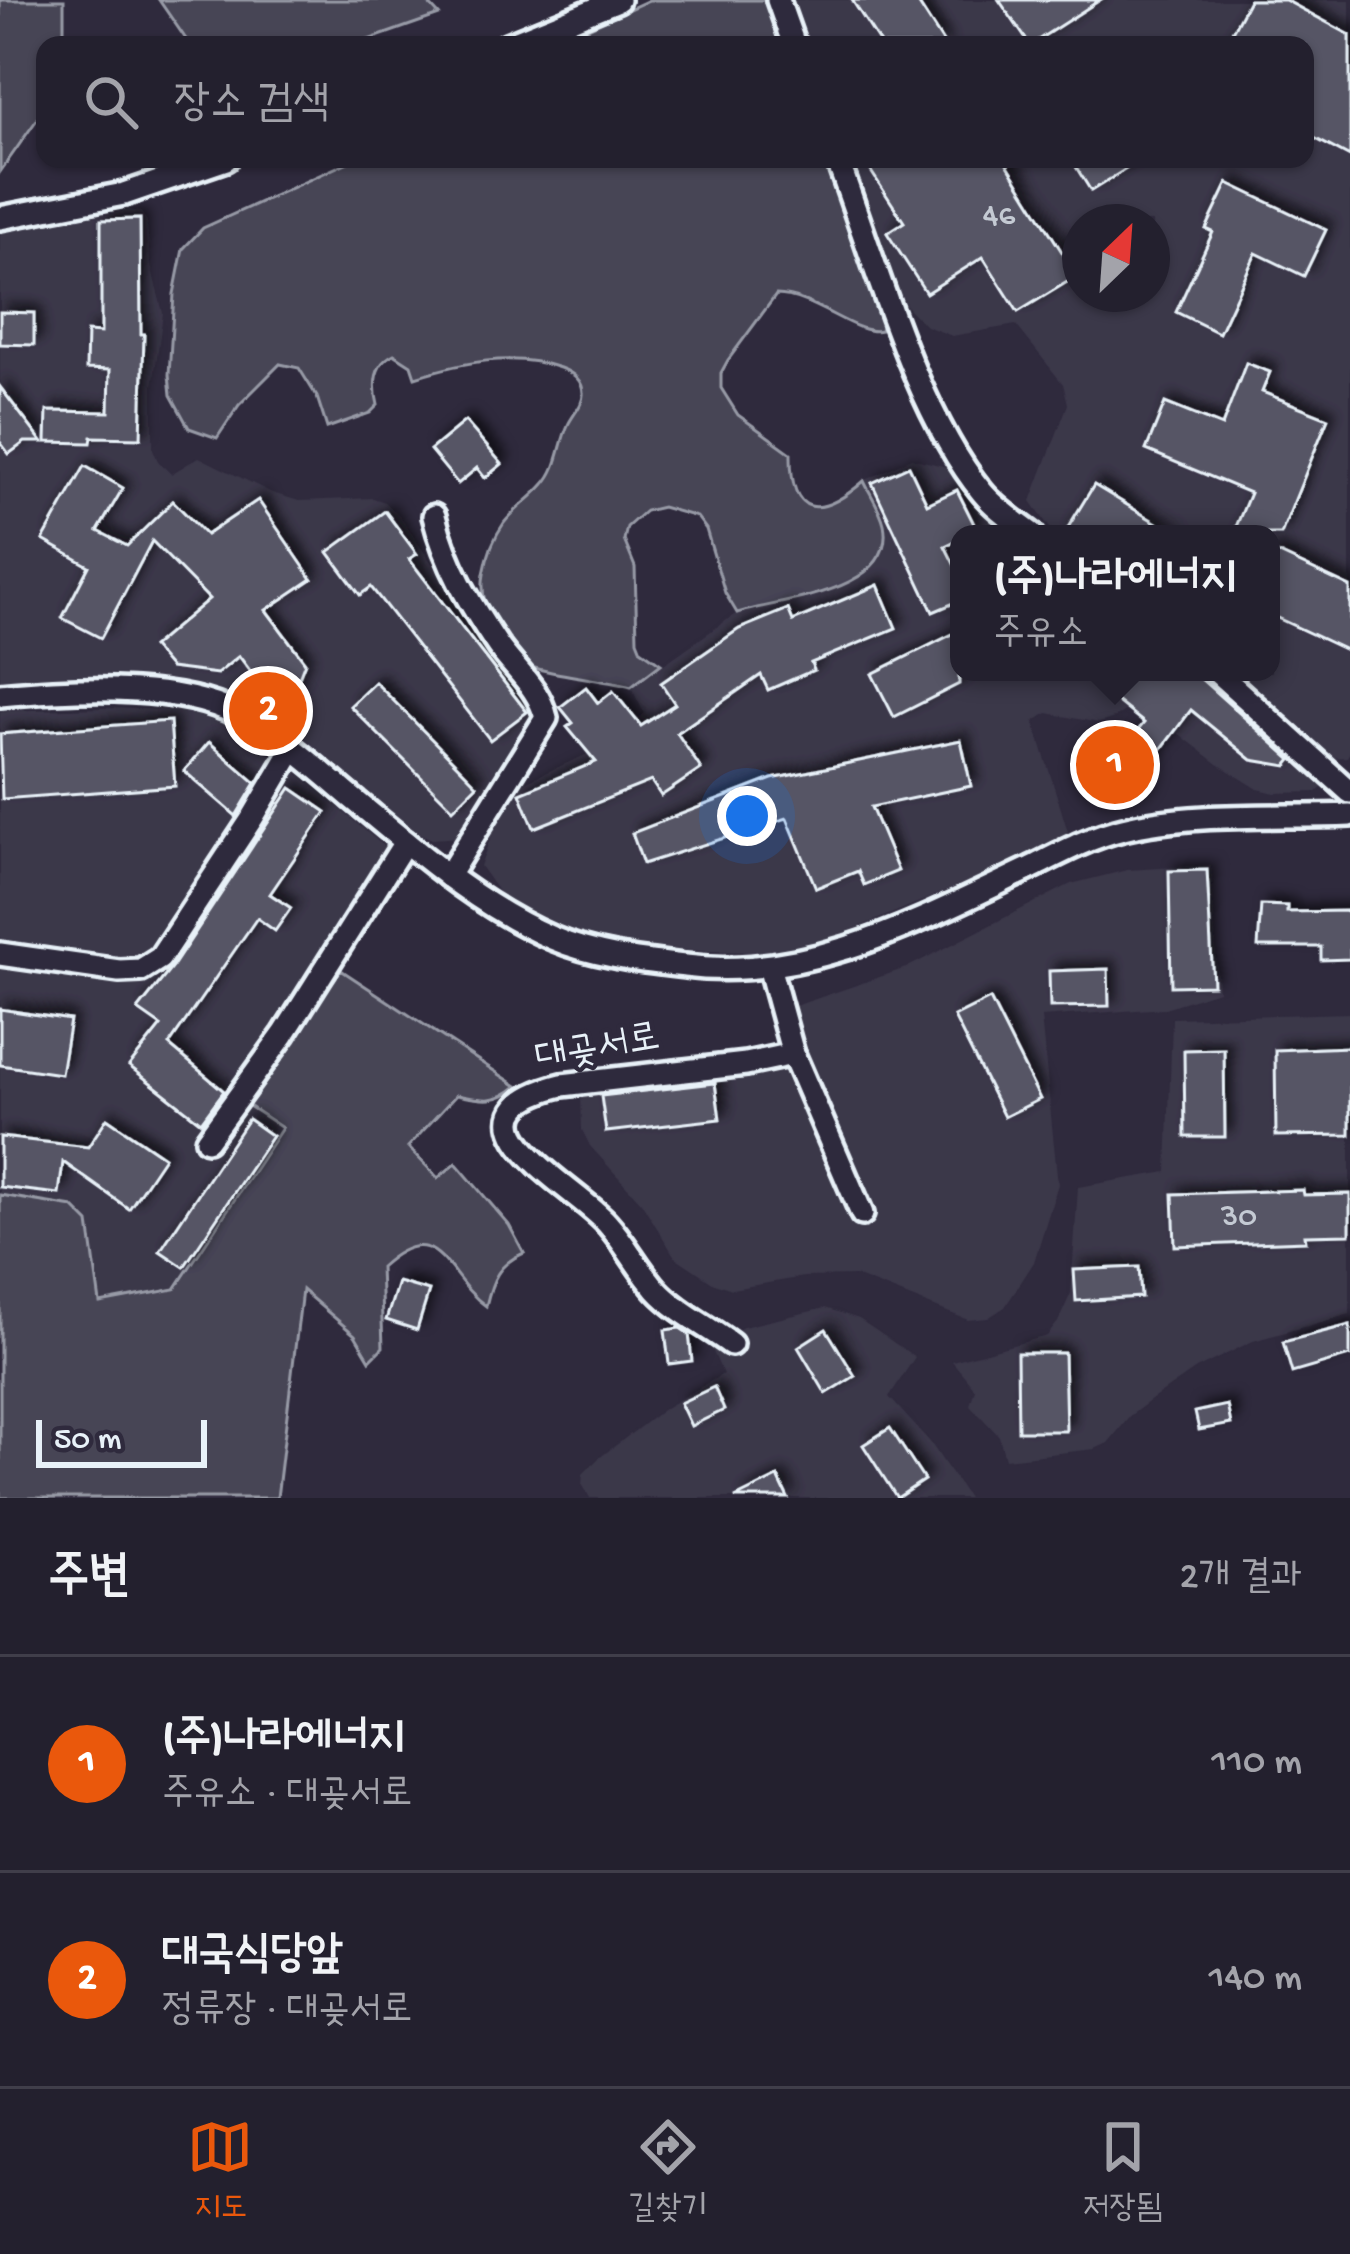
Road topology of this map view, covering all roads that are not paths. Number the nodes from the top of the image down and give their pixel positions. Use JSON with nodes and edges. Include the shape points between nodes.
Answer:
{"nodes":[{"id":1,"x":618,"y":0,"type":"edge"},
{"id":2,"x":778,"y":0,"type":"edge"},
{"id":3,"x":529,"y":36,"type":"edge"},
{"id":4,"x":791,"y":36,"type":"edge"},
{"id":5,"x":200,"y":168,"type":"edge"},
{"id":6,"x":840,"y":168,"type":"edge"},
{"id":7,"x":0,"y":218,"type":"edge"},
{"id":8,"x":434,"y":516,"type":"dead end"},
{"id":9,"x":1020,"y":525,"type":"edge"},
{"id":10,"x":1227,"y":681,"type":"edge"},
{"id":11,"x":0,"y":695,"type":"edge"},
{"id":12,"x":293,"y":748,"type":"junction"},
{"id":13,"x":1348,"y":786,"type":"edge"},
{"id":14,"x":1350,"y":815,"type":"edge"},
{"id":15,"x":405,"y":842,"type":"junction"},
{"id":16,"x":448,"y":876,"type":"junction"},
{"id":17,"x":0,"y":954,"type":"edge"},
{"id":18,"x":769,"y":966,"type":"junction"},
{"id":19,"x":793,"y":1054,"type":"junction"},
{"id":20,"x":207,"y":1141,"type":"dead end"},
{"id":21,"x":862,"y":1214,"type":"dead end"},
{"id":22,"x":731,"y":1344,"type":"dead end"}],
"edges":[{"from":1,"to":3,"type":"street"},
{"from":2,"to":4,"type":"street"},
{"from":5,"to":7,"type":"street","via":[[124,194]]},
{"from":6,"to":9,"type":"street","via":[[921,386],[979,489]]},
{"from":8,"to":16,"type":"street","via":[[460,587],[546,718]]},
{"from":10,"to":13,"type":"street"},
{"from":11,"to":12,"type":"street","name":"대곶서로","via":[[172,695],[223,707]]},
{"from":12,"to":15,"type":"street","name":"대곶서로"},
{"from":12,"to":17,"type":"street","via":[[160,958],[142,970],[118,971]]},
{"from":14,"to":18,"type":"street","name":"대곶서로","via":[[1125,828],[881,937]]},
{"from":15,"to":16,"type":"street","name":"대곶서로"},
{"from":15,"to":20,"type":"street"},
{"from":16,"to":18,"type":"street","name":"대곶서로","via":[[556,940],[694,968]]},
{"from":18,"to":19,"type":"street"},
{"from":19,"to":21,"type":"street"},
{"from":19,"to":22,"type":"street","name":"대곶서로","via":[[562,1084],[516,1106],[516,1142],[531,1162],[608,1224],[669,1302]]}]}
